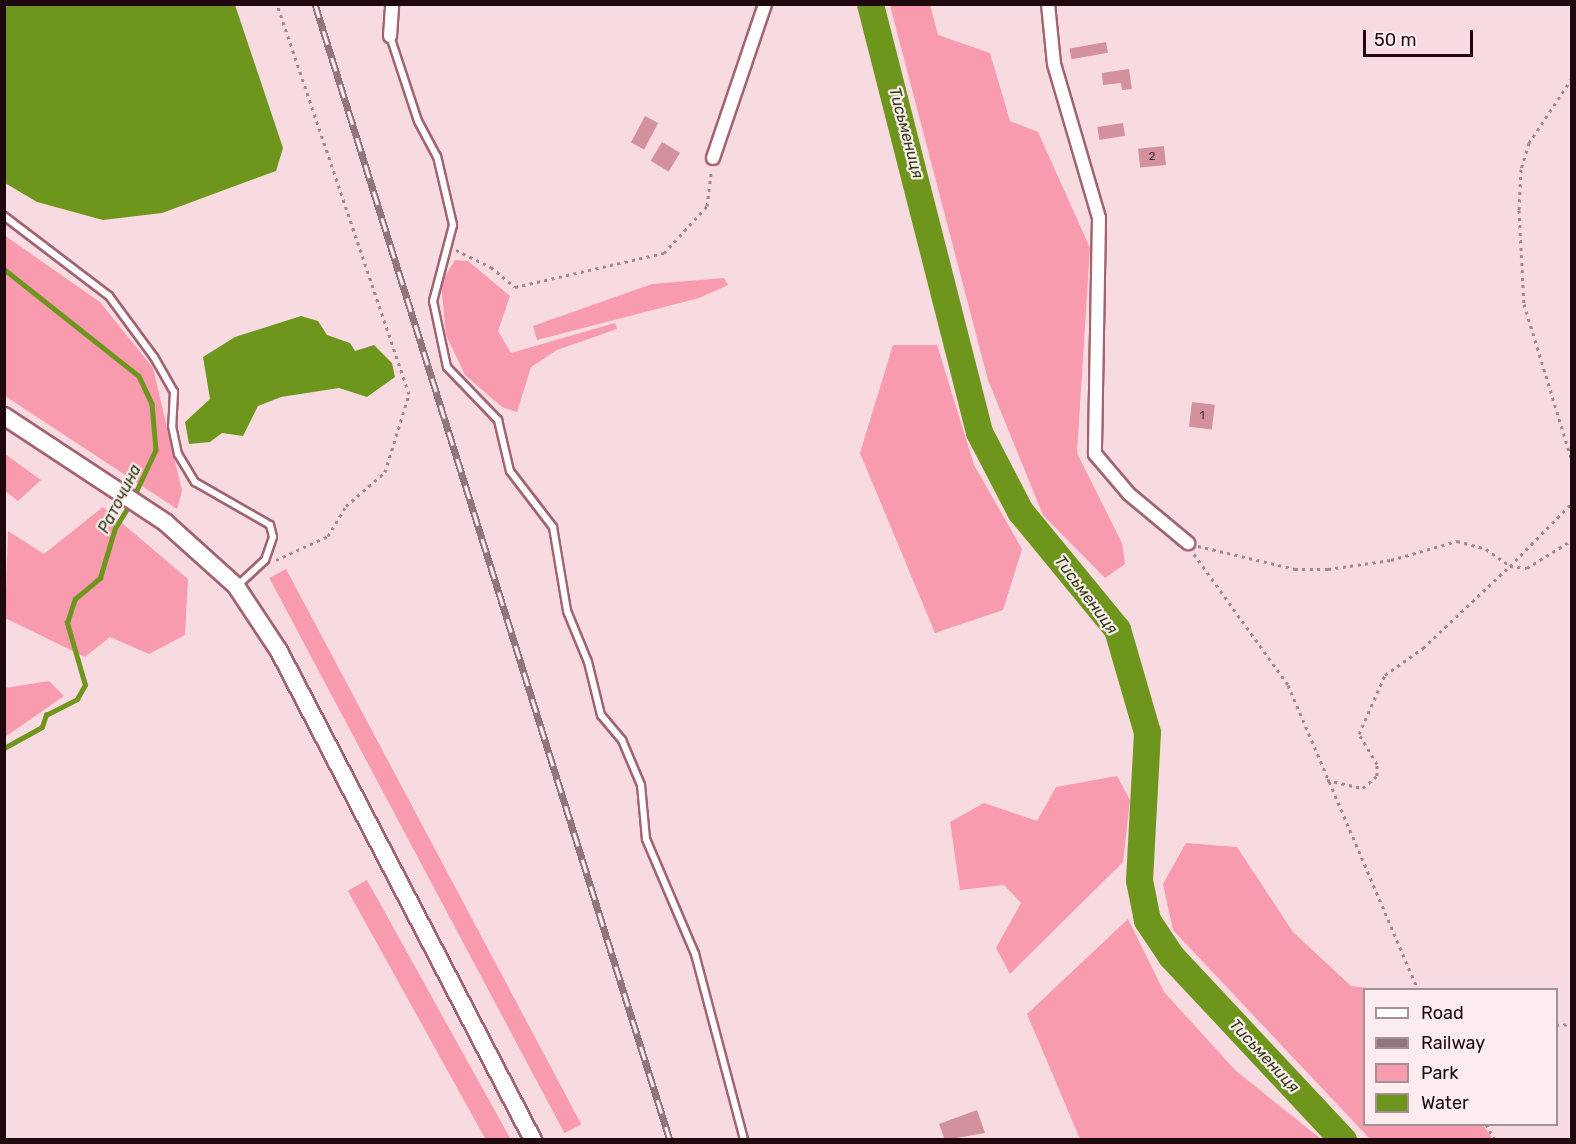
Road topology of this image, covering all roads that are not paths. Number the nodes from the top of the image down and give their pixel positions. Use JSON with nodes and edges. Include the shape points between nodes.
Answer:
{"nodes":[{"id":1,"x":392,"y":4,"type":"edge"},
{"id":2,"x":765,"y":4,"type":"edge"},
{"id":3,"x":1048,"y":4,"type":"edge"},
{"id":4,"x":390,"y":36,"type":"joint"},
{"id":5,"x":713,"y":158,"type":"road end"},
{"id":6,"x":4,"y":216,"type":"edge"},
{"id":7,"x":4,"y":416,"type":"edge"},
{"id":8,"x":1188,"y":543,"type":"road end"},
{"id":9,"x":236,"y":586,"type":"junction"},
{"id":10,"x":533,"y":1140,"type":"edge"},
{"id":11,"x":744,"y":1140,"type":"edge"}],
"edges":[{"from":1,"to":4,"type":"street"},
{"from":2,"to":5,"type":"street"},
{"from":3,"to":8,"type":"street","via":[[1054,64],[1099,218],[1095,454],[1129,494]]},
{"from":4,"to":11,"type":"lane","via":[[445,185],[453,225],[449,247],[435,278],[433,301],[447,367],[498,420],[510,471],[554,527],[567,611],[588,662],[601,715],[622,740],[641,785],[646,839],[695,954]]},
{"from":6,"to":9,"type":"lane","via":[[109,296],[174,392],[172,426],[178,454],[195,482],[270,525],[273,537],[265,560]]},
{"from":7,"to":9,"type":"main road","via":[[166,523]]},
{"from":9,"to":10,"type":"main road","via":[[279,651]]}]}
